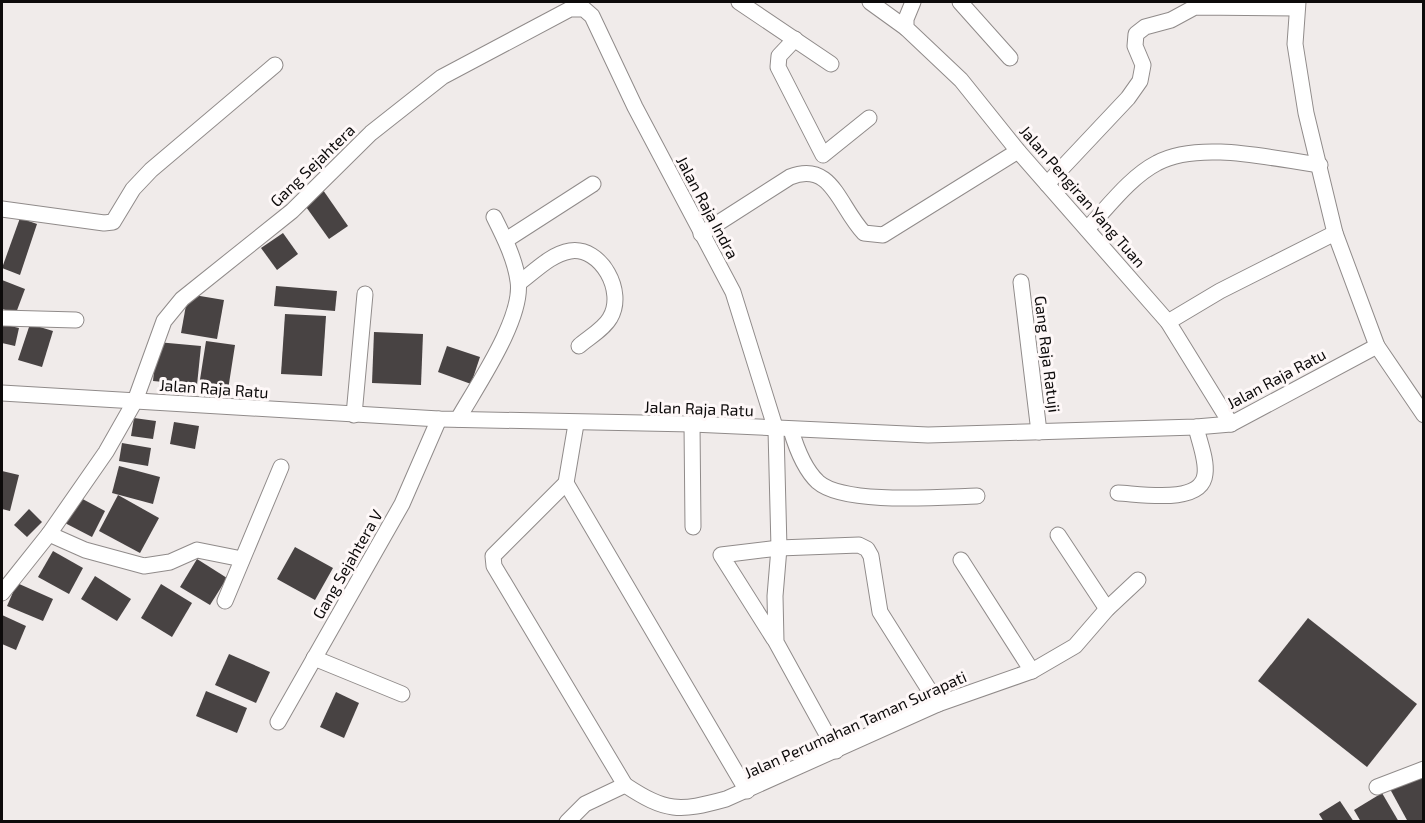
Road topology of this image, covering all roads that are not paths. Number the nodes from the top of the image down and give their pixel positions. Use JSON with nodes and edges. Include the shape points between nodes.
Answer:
{"nodes":[{"id":1,"x":739,"y":2,"type":"edge"},
{"id":2,"x":870,"y":2,"type":"edge"},
{"id":3,"x":913,"y":2,"type":"edge"},
{"id":4,"x":960,"y":2,"type":"edge"},
{"id":5,"x":1297,"y":5,"type":"edge"},
{"id":6,"x":570,"y":9,"type":"joint"},
{"id":7,"x":906,"y":28,"type":"junction"},
{"id":8,"x":795,"y":39,"type":"junction"},
{"id":9,"x":1010,"y":58,"type":"dead end"},
{"id":10,"x":831,"y":64,"type":"dead end"},
{"id":11,"x":275,"y":65,"type":"dead end"},
{"id":12,"x":870,"y":118,"type":"dead end"},
{"id":13,"x":1018,"y":151,"type":"junction"},
{"id":14,"x":823,"y":155,"type":"junction"},
{"id":15,"x":1320,"y":165,"type":"junction"},
{"id":16,"x":819,"y":175,"type":"junction"},
{"id":17,"x":593,"y":184,"type":"dead end"},
{"id":18,"x":1047,"y":184,"type":"junction"},
{"id":19,"x":2,"y":209,"type":"edge"},
{"id":20,"x":494,"y":217,"type":"dead end"},
{"id":21,"x":1087,"y":229,"type":"junction"},
{"id":22,"x":1335,"y":233,"type":"junction"},
{"id":23,"x":702,"y":234,"type":"junction"},
{"id":24,"x":506,"y":240,"type":"junction"},
{"id":25,"x":1021,"y":282,"type":"dead end"},
{"id":26,"x":519,"y":283,"type":"junction"},
{"id":27,"x":365,"y":294,"type":"dead end"},
{"id":28,"x":2,"y":318,"type":"edge"},
{"id":29,"x":76,"y":320,"type":"dead end"},
{"id":30,"x":1168,"y":322,"type":"junction"},
{"id":31,"x":579,"y":346,"type":"dead end"},
{"id":32,"x":1377,"y":346,"type":"junction"},
{"id":33,"x":2,"y":393,"type":"edge"},
{"id":34,"x":135,"y":401,"type":"junction"},
{"id":35,"x":354,"y":415,"type":"junction"},
{"id":36,"x":1424,"y":416,"type":"edge"},
{"id":37,"x":439,"y":419,"type":"junction"},
{"id":38,"x":458,"y":419,"type":"junction"},
{"id":39,"x":576,"y":424,"type":"junction"},
{"id":40,"x":692,"y":424,"type":"junction"},
{"id":41,"x":1231,"y":424,"type":"junction"},
{"id":42,"x":1196,"y":428,"type":"junction"},
{"id":43,"x":784,"y":430,"type":"junction"},
{"id":44,"x":1040,"y":432,"type":"junction"},
{"id":45,"x":281,"y":467,"type":"dead end"},
{"id":46,"x":566,"y":483,"type":"junction"},
{"id":47,"x":1118,"y":493,"type":"dead end"},
{"id":48,"x":977,"y":496,"type":"dead end"},
{"id":49,"x":693,"y":527,"type":"dead end"},
{"id":50,"x":49,"y":534,"type":"junction"},
{"id":51,"x":1058,"y":535,"type":"dead end"},
{"id":52,"x":779,"y":548,"type":"junction"},
{"id":53,"x":242,"y":559,"type":"junction"},
{"id":54,"x":961,"y":560,"type":"dead end"},
{"id":55,"x":1138,"y":580,"type":"dead end"},
{"id":56,"x":2,"y":593,"type":"edge"},
{"id":57,"x":225,"y":601,"type":"dead end"},
{"id":58,"x":1107,"y":609,"type":"junction"},
{"id":59,"x":776,"y":642,"type":"junction"},
{"id":60,"x":314,"y":658,"type":"junction"},
{"id":61,"x":1032,"y":671,"type":"junction"},
{"id":62,"x":402,"y":694,"type":"dead end"},
{"id":63,"x":938,"y":704,"type":"junction"},
{"id":64,"x":278,"y":722,"type":"dead end"},
{"id":65,"x":836,"y":751,"type":"junction"},
{"id":66,"x":1424,"y":769,"type":"edge"},
{"id":67,"x":625,"y":785,"type":"junction"},
{"id":68,"x":1377,"y":787,"type":"dead end"},
{"id":69,"x":747,"y":791,"type":"junction"},
{"id":70,"x":567,"y":822,"type":"edge"}],
"edges":[{"from":1,"to":8,"type":"street"},
{"from":2,"to":7,"type":"street","name":"Jalan Pengiran Yang Tuan"},
{"from":3,"to":7,"type":"street"},
{"from":4,"to":9,"type":"street"},
{"from":5,"to":15,"type":"street","via":[[1295,44],[1306,113]]},
{"from":5,"to":18,"type":"street","via":[[1195,7],[1171,20],[1145,27],[1136,34],[1135,46],[1143,65],[1140,81]]},
{"from":6,"to":23,"type":"street","name":"Jalan Raja Indra","via":[[584,9],[592,16]]},
{"from":6,"to":34,"type":"street","name":"Gang Sejahtera","via":[[442,77],[371,133],[292,211],[182,299],[164,321]]},
{"from":7,"to":13,"type":"street","name":"Jalan Pengiran Yang Tuan","via":[[961,80]]},
{"from":8,"to":10,"type":"street"},
{"from":8,"to":14,"type":"street","via":[[779,56],[778,68]]},
{"from":11,"to":19,"type":"street","via":[[151,170],[133,189],[113,222]]},
{"from":12,"to":14,"type":"street"},
{"from":13,"to":16,"type":"street","via":[[884,235],[864,233],[825,177]]},
{"from":13,"to":18,"type":"street","name":"Jalan Pengiran Yang Tuan"},
{"from":14,"to":16,"type":"street"},
{"from":15,"to":21,"type":"street","via":[[1226,154],[1173,155],[1133,181]]},
{"from":15,"to":22,"type":"street"},
{"from":16,"to":23,"type":"street","via":[[804,172],[790,177]]},
{"from":17,"to":24,"type":"street"},
{"from":18,"to":21,"type":"street","name":"Jalan Pengiran Yang Tuan"},
{"from":20,"to":24,"type":"street"},
{"from":21,"to":30,"type":"street","name":"Jalan Pengiran Yang Tuan"},
{"from":22,"to":30,"type":"street"},
{"from":22,"to":32,"type":"street"},
{"from":23,"to":43,"type":"street","name":"Jalan Raja Indra","via":[[733,292]]},
{"from":24,"to":26,"type":"street"},
{"from":25,"to":44,"type":"street","name":"Gang Raja Ratuji"},
{"from":26,"to":31,"type":"street","via":[[554,256],[569,251],[583,251],[596,258],[614,287],[615,306],[610,319]]},
{"from":26,"to":38,"type":"street","via":[[507,332]]},
{"from":27,"to":35,"type":"street"},
{"from":28,"to":29,"type":"street"},
{"from":30,"to":41,"type":"street","name":"Jalan Pengiran Yang Tuan"},
{"from":32,"to":36,"type":"street"},
{"from":32,"to":41,"type":"street","name":"Jalan Raja Ratu"},
{"from":33,"to":34,"type":"street","name":"Jalan Raja Ratu"},
{"from":34,"to":35,"type":"street","name":"Jalan Raja Ratu"},
{"from":34,"to":50,"type":"street","name":"Gang Sejahtera","via":[[106,452]]},
{"from":35,"to":37,"type":"street","name":"Jalan Raja Ratu"},
{"from":37,"to":38,"type":"street","name":"Jalan Raja Ratu"},
{"from":37,"to":60,"type":"street","name":"Gang Sejahtera V","via":[[402,504]]},
{"from":38,"to":39,"type":"street","name":"Jalan Raja Ratu"},
{"from":39,"to":40,"type":"street","name":"Jalan Raja Ratu"},
{"from":39,"to":46,"type":"street"},
{"from":40,"to":43,"type":"street","name":"Jalan Raja Ratu"},
{"from":40,"to":49,"type":"street"},
{"from":41,"to":42,"type":"street","name":"Jalan Raja Ratu"},
{"from":42,"to":44,"type":"street","name":"Jalan Raja Ratu"},
{"from":42,"to":47,"type":"street","via":[[1206,472],[1196,491],[1174,495]]},
{"from":43,"to":44,"type":"street","name":"Jalan Raja Ratu","via":[[928,435]]},
{"from":43,"to":48,"type":"street","via":[[818,482],[835,492],[899,498]]},
{"from":43,"to":52,"type":"street","name":"Jalan Raja Indra","via":[[777,446]]},
{"from":45,"to":53,"type":"street"},
{"from":46,"to":67,"type":"street","via":[[493,556],[494,566]]},
{"from":46,"to":69,"type":"street"},
{"from":50,"to":53,"type":"street","via":[[102,556],[144,566],[170,562],[197,550]]},
{"from":50,"to":56,"type":"street","name":"Gang Sejahtera"},
{"from":51,"to":58,"type":"street"},
{"from":52,"to":59,"type":"street","name":"Jalan Raja Indra"},
{"from":52,"to":59,"type":"street","via":[[721,555]]},
{"from":52,"to":63,"type":"street","via":[[859,545],[867,549],[880,612]]},
{"from":53,"to":57,"type":"street"},
{"from":54,"to":61,"type":"street"},
{"from":55,"to":58,"type":"street","name":"Jalan Perumahan Taman Surapati"},
{"from":58,"to":61,"type":"street","name":"Jalan Perumahan Taman Surapati","via":[[1076,646]]},
{"from":59,"to":65,"type":"street"},
{"from":60,"to":62,"type":"street"},
{"from":60,"to":64,"type":"street","name":"Gang Sejahtera V"},
{"from":61,"to":63,"type":"street","name":"Jalan Perumahan Taman Surapati"},
{"from":63,"to":65,"type":"street","name":"Jalan Perumahan Taman Surapati"},
{"from":65,"to":69,"type":"street","name":"Jalan Perumahan Taman Surapati"},
{"from":66,"to":68,"type":"street"},
{"from":67,"to":69,"type":"street","name":"Jalan Perumahan Taman Surapati","via":[[669,808],[698,807]]},
{"from":67,"to":70,"type":"street","via":[[585,804]]}]}
